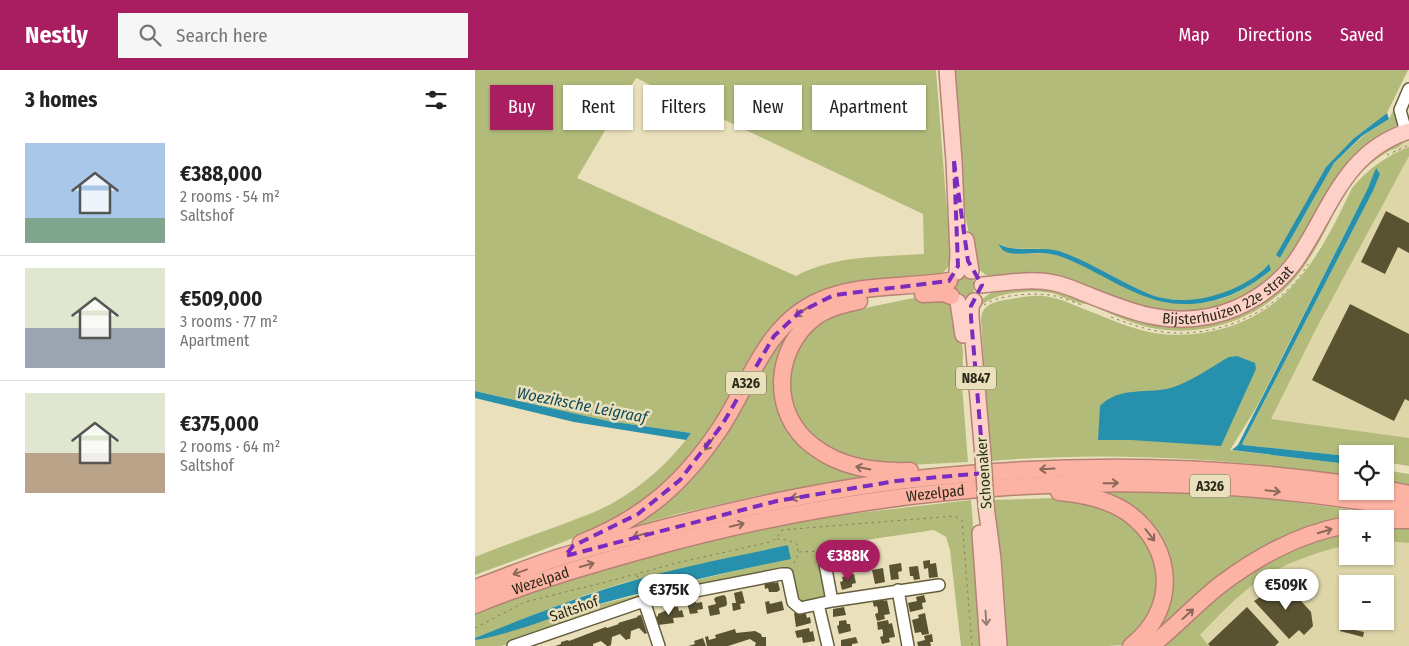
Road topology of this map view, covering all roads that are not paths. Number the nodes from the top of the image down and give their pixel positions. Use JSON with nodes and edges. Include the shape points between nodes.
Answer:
{"nodes":[{"id":1,"x":947,"y":70,"type":"edge"},
{"id":2,"x":1409,"y":89,"type":"edge"},
{"id":3,"x":1408,"y":136,"type":"edge"},
{"id":4,"x":957,"y":284,"type":"junction"},
{"id":5,"x":982,"y":285,"type":"junction"},
{"id":6,"x":981,"y":302,"type":"junction"},
{"id":7,"x":978,"y":457,"type":"junction"},
{"id":8,"x":950,"y":475,"type":"junction"},
{"id":9,"x":1339,"y":483,"type":"edge"},
{"id":10,"x":1010,"y":486,"type":"junction"},
{"id":11,"x":1394,"y":492,"type":"edge"},
{"id":12,"x":1409,"y":494,"type":"edge"},
{"id":13,"x":982,"y":506,"type":"junction"},
{"id":14,"x":1409,"y":509,"type":"edge"},
{"id":15,"x":1394,"y":520,"type":"edge"},
{"id":16,"x":1409,"y":520,"type":"edge"},
{"id":17,"x":1339,"y":527,"type":"edge"},
{"id":18,"x":565,"y":556,"type":"junction"},
{"id":19,"x":825,"y":564,"type":"road end"},
{"id":20,"x":939,"y":584,"type":"dead end"},
{"id":21,"x":475,"y":588,"type":"edge"},
{"id":22,"x":898,"y":590,"type":"junction"},
{"id":23,"x":644,"y":601,"type":"junction"},
{"id":24,"x":832,"y":601,"type":"junction"},
{"id":25,"x":818,"y":604,"type":"junction"},
{"id":26,"x":475,"y":605,"type":"edge"},
{"id":27,"x":513,"y":646,"type":"edge"},
{"id":28,"x":659,"y":646,"type":"edge"},
{"id":29,"x":828,"y":646,"type":"edge"},
{"id":30,"x":908,"y":646,"type":"edge"},
{"id":31,"x":988,"y":646,"type":"edge"},
{"id":32,"x":999,"y":646,"type":"edge"},
{"id":33,"x":1131,"y":646,"type":"edge"},
{"id":34,"x":1151,"y":646,"type":"edge"}],
"edges":[{"from":1,"to":4,"type":"main road","name":"Schoenaker","number":"N847","via":[[954,160]]},
{"from":2,"to":3,"type":"street","via":[[1400,110]]},
{"from":3,"to":5,"type":"main road","name":"Bijsterhuizen 22e straat","via":[[1393,137],[1354,166],[1298,257],[1280,280],[1257,298],[1229,311],[1196,319],[1166,320],[1133,312],[1055,283]]},
{"from":4,"to":5,"type":"main road","number":"N847","via":[[977,274]]},
{"from":4,"to":6,"type":"main road","via":[[969,303]]},
{"from":4,"to":7,"type":"main road","name":"Schoenaker","number":"N847"},
{"from":8,"to":4,"type":"highway","number":"A326","one_way":true,"via":[[929,470],[872,470],[826,455],[800,435],[792,422],[781,394],[781,381],[792,342],[814,318],[829,309],[875,298],[944,293]]},
{"from":4,"to":18,"type":"highway","number":"A326","one_way":true,"via":[[858,290],[817,301],[800,312],[775,336],[722,425],[680,480],[638,514],[573,546]]},
{"from":5,"to":6,"type":"main road","number":"N847"},
{"from":6,"to":7,"type":"main road","name":"Schoenaker","number":"N847","via":[[971,306]]},
{"from":7,"to":13,"type":"main road","name":"Schoenaker","number":"N847","bridge":true},
{"from":9,"to":8,"type":"highway","name":"Wezelpad","number":"A326","one_way":true,"via":[[1166,468],[1049,469]]},
{"from":8,"to":18,"type":"highway","name":"Wezelpad","number":"A326","one_way":true,"via":[[777,501],[686,522]]},
{"from":10,"to":14,"type":"highway","name":"Wezelpad","number":"A326","one_way":true,"via":[[1133,483],[1212,486],[1330,497]]},
{"from":26,"to":10,"type":"highway","name":"Wezelpad","number":"A326","one_way":true,"via":[[583,566],[737,525],[901,496]]},
{"from":10,"to":33,"type":"highway","number":"A326","one_way":true,"via":[[1027,492],[1075,494],[1106,502],[1127,512],[1149,533],[1162,556],[1164,593],[1150,628]]},
{"from":11,"to":12,"type":"highway"},
{"from":13,"to":31,"type":"main road","name":"Schoenaker","number":"N847","one_way":true},
{"from":13,"to":32,"type":"main road","name":"Schoenaker","number":"N847","via":[[993,559]]},
{"from":15,"to":16,"type":"highway"},
{"from":34,"to":17,"type":"highway","one_way":true,"via":[[1219,586],[1250,564],[1283,546]]},
{"from":18,"to":21,"type":"highway","name":"Wezelpad","number":"A326","one_way":true},
{"from":19,"to":24,"type":"street"},
{"from":20,"to":22,"type":"street"},
{"from":22,"to":24,"type":"street"},
{"from":22,"to":30,"type":"street"},
{"from":23,"to":25,"type":"street","name":"Saltshof","via":[[787,574],[793,602],[800,608]]},
{"from":23,"to":27,"type":"street","name":"Saltshof"},
{"from":23,"to":28,"type":"street"},
{"from":24,"to":25,"type":"street"},
{"from":25,"to":29,"type":"street"}]}
